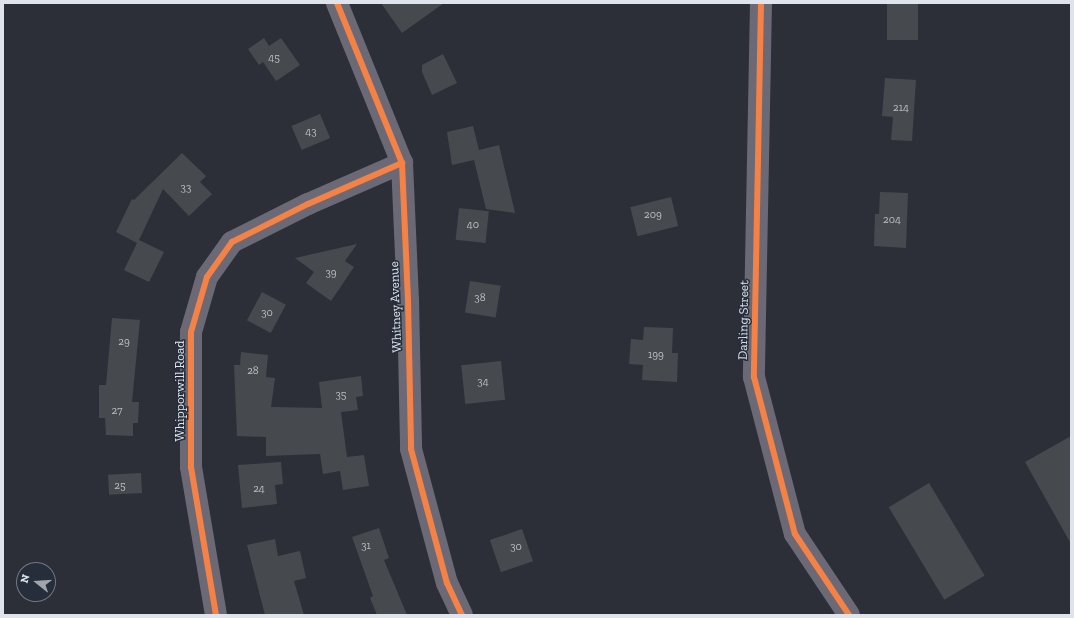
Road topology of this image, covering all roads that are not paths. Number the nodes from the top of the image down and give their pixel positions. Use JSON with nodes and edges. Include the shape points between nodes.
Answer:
{"nodes":[{"id":1,"x":337,"y":3,"type":"edge"},
{"id":2,"x":761,"y":3,"type":"edge"},
{"id":3,"x":402,"y":163,"type":"junction"},
{"id":4,"x":216,"y":615,"type":"edge"},
{"id":5,"x":462,"y":615,"type":"edge"},
{"id":6,"x":849,"y":615,"type":"edge"}],
"edges":[{"from":1,"to":3,"type":"street","name":"Whitney Avenue"},
{"from":2,"to":6,"type":"street","name":"Darling Street","via":[[754,377],[795,534]]},
{"from":3,"to":4,"type":"street","name":"Whipporwill Road","via":[[308,204],[232,242],[207,277],[191,332],[191,467]]},
{"from":3,"to":5,"type":"street","name":"Whitney Avenue","via":[[411,449],[447,583]]}]}
